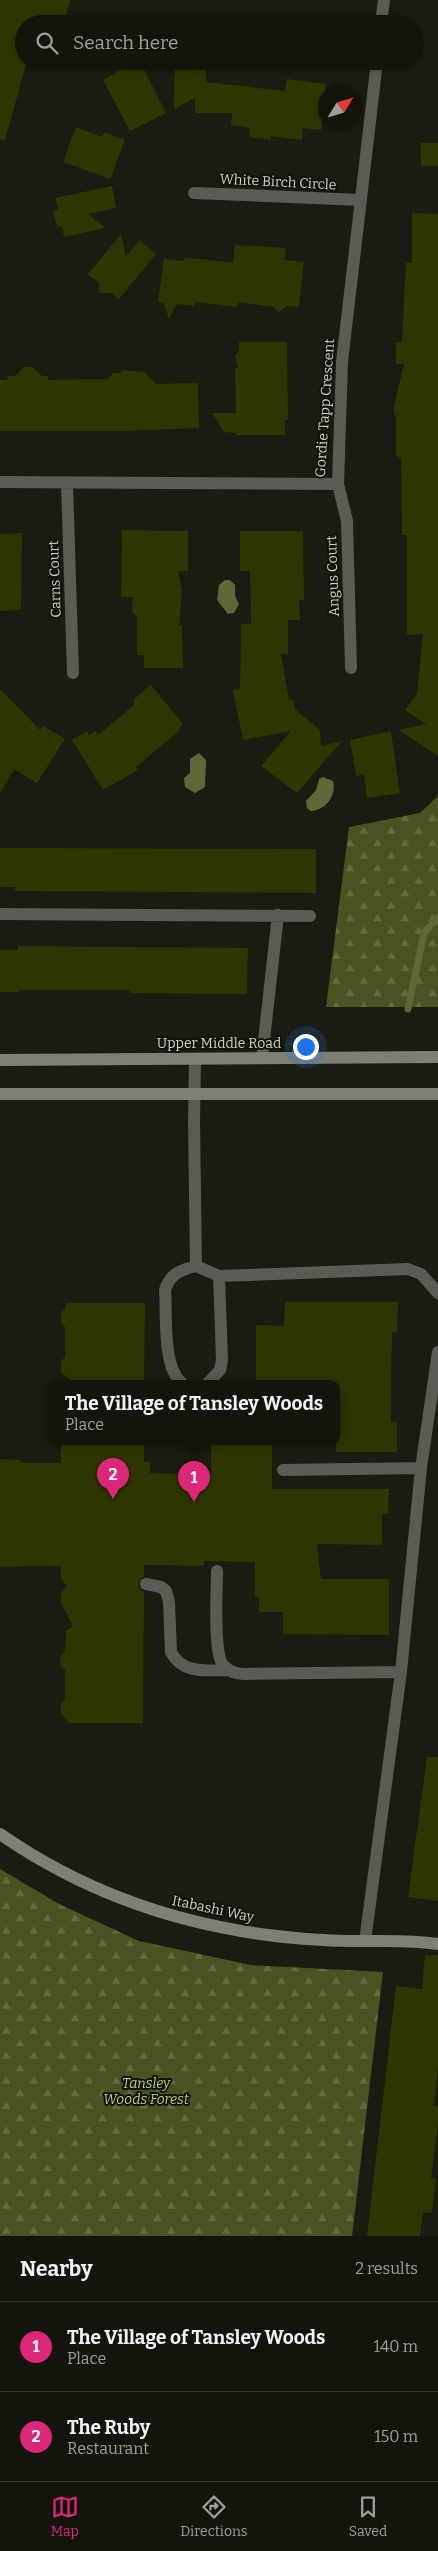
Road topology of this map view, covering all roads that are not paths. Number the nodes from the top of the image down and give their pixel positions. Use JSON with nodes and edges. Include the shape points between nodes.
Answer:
{"nodes":[{"id":1,"x":384,"y":0,"type":"edge"},
{"id":2,"x":383,"y":15,"type":"edge"},
{"id":3,"x":376,"y":70,"type":"edge"},
{"id":4,"x":194,"y":193,"type":"dead end"},
{"id":5,"x":360,"y":200,"type":"junction"},
{"id":6,"x":0,"y":482,"type":"edge"},
{"id":7,"x":67,"y":483,"type":"junction"},
{"id":8,"x":338,"y":484,"type":"junction"},
{"id":9,"x":351,"y":668,"type":"dead end"},
{"id":10,"x":74,"y":673,"type":"dead end"},
{"id":11,"x":0,"y":914,"type":"edge"},
{"id":12,"x":278,"y":915,"type":"junction"},
{"id":13,"x":310,"y":916,"type":"dead end"},
{"id":14,"x":438,"y":1057,"type":"edge"},
{"id":15,"x":262,"y":1058,"type":"junction"},
{"id":16,"x":195,"y":1059,"type":"junction"},
{"id":17,"x":0,"y":1060,"type":"edge"},
{"id":18,"x":0,"y":1094,"type":"edge"},
{"id":19,"x":195,"y":1094,"type":"junction"},
{"id":20,"x":438,"y":1094,"type":"edge"},
{"id":21,"x":196,"y":1266,"type":"junction"},
{"id":22,"x":219,"y":1276,"type":"junction"},
{"id":23,"x":438,"y":1292,"type":"edge"},
{"id":24,"x":438,"y":1352,"type":"edge"},
{"id":25,"x":178,"y":1380,"type":"edge"},
{"id":26,"x":211,"y":1380,"type":"edge"},
{"id":27,"x":421,"y":1468,"type":"junction"},
{"id":28,"x":283,"y":1470,"type":"dead end"},
{"id":29,"x":217,"y":1571,"type":"dead end"},
{"id":30,"x":146,"y":1584,"type":"dead end"},
{"id":31,"x":229,"y":1670,"type":"junction"},
{"id":32,"x":401,"y":1672,"type":"junction"},
{"id":33,"x":0,"y":1834,"type":"edge"},
{"id":34,"x":365,"y":1941,"type":"junction"},
{"id":35,"x":438,"y":1944,"type":"edge"}],
"edges":[{"from":1,"to":2,"type":"street"},
{"from":3,"to":5,"type":"street","name":"Gordie Tapp Crescent"},
{"from":4,"to":5,"type":"street","name":"White Birch Circle"},
{"from":5,"to":8,"type":"street","name":"Gordie Tapp Crescent","via":[[342,362]]},
{"from":6,"to":7,"type":"street","name":"Gordie Tapp Crescent"},
{"from":7,"to":8,"type":"street","name":"Gordie Tapp Crescent"},
{"from":7,"to":10,"type":"street","name":"Carns Court"},
{"from":8,"to":9,"type":"street","name":"Angus Court","via":[[347,522]]},
{"from":11,"to":12,"type":"street"},
{"from":12,"to":13,"type":"street"},
{"from":12,"to":15,"type":"street"},
{"from":14,"to":15,"type":"main road","name":"Upper Middle Road"},
{"from":15,"to":16,"type":"main road","name":"Upper Middle Road"},
{"from":16,"to":17,"type":"main road","name":"Upper Middle Road"},
{"from":16,"to":19,"type":"street"},
{"from":18,"to":19,"type":"main road"},
{"from":19,"to":20,"type":"main road"},
{"from":19,"to":21,"type":"street"},
{"from":21,"to":22,"type":"street"},
{"from":21,"to":25,"type":"street","via":[[174,1274],[165,1290],[169,1363]]},
{"from":22,"to":23,"type":"street","via":[[408,1269],[422,1274]]},
{"from":22,"to":26,"type":"street","via":[[222,1360],[220,1370]]},
{"from":24,"to":27,"type":"street"},
{"from":27,"to":28,"type":"street"},
{"from":27,"to":32,"type":"street"},
{"from":29,"to":31,"type":"street","via":[[218,1650],[223,1665]]},
{"from":30,"to":31,"type":"street","via":[[162,1587],[169,1596],[174,1660],[187,1669]]},
{"from":31,"to":32,"type":"street","via":[[236,1674]]},
{"from":32,"to":34,"type":"street"},
{"from":33,"to":34,"type":"main road","name":"Itabashi Way","via":[[30,1855],[67,1874],[120,1899],[172,1917],[267,1935]]},
{"from":34,"to":35,"type":"main road","name":"Itabashi Way"}]}
